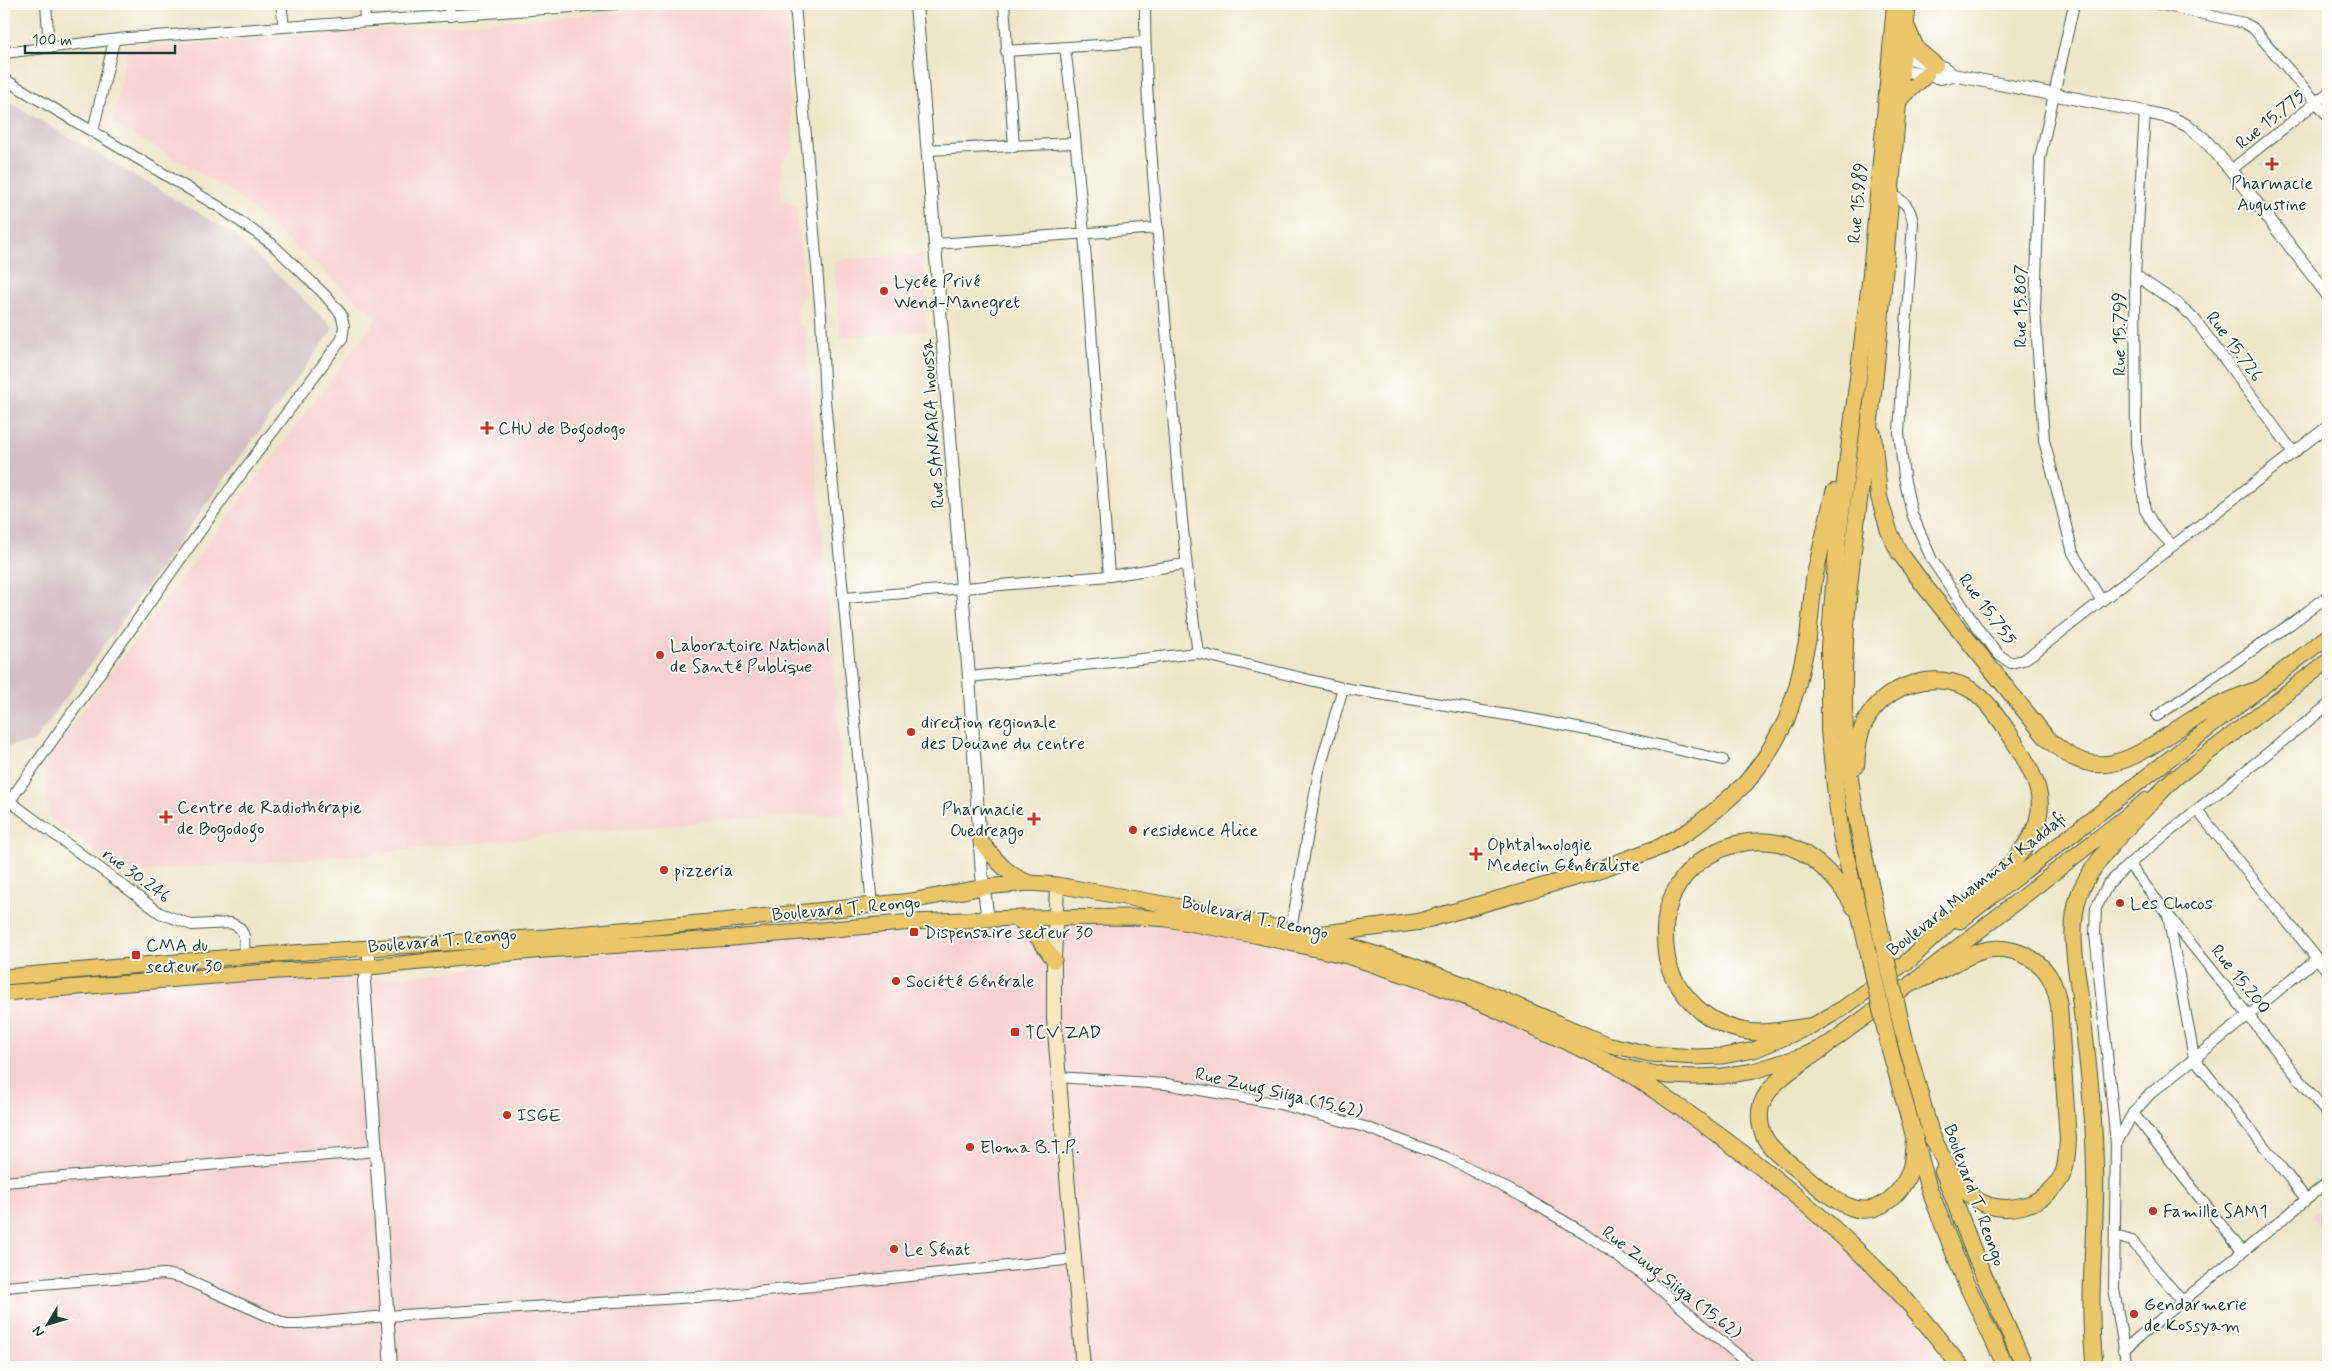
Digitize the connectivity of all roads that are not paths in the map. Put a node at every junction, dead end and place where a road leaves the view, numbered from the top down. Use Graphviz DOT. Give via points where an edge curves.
graph roads {
  1 [pos="46,4"];
  2 [pos="281,4"];
  3 [pos="364,4"];
  4 [pos="449,4"];
  5 [pos="615,4"];
  6 [pos="794,4"];
  7 [pos="916,4"];
  8 [pos="1004,4"];
  9 [pos="1145,4"];
  10 [pos="1895,4"];
  11 [pos="1908,4"];
  12 [pos="2074,4"];
  13 [pos="2158,4"];
  14 [pos="450,16"];
  15 [pos="366,20"];
  16 [pos="1906,23"];
  17 [pos="284,27"];
  18 [pos="114,41"];
  19 [pos="1145,42"];
  20 [pos="50,47"];
  21 [pos="1065,48"];
  22 [pos="1006,51"];
  23 [pos="4,53"];
  24 [pos="1895,62"];
  25 [pos="1931,70"];
  26 [pos="4,79"];
  27 [pos="2328,93"];
  28 [pos="2054,94"];
  29 [pos="1898,100"];
  30 [pos="2317,101"];
  31 [pos="2145,112"];
  32 [pos="2328,116"];
  33 [pos="94,131"];
  34 [pos="1074,143"];
  35 [pos="1014,147"];
  36 [pos="927,150"];
  37 [pos="2231,170"];
  38 [pos="1891,194"];
  39 [pos="1158,228"];
  40 [pos="1084,233"];
  41 [pos="936,244"];
  42 [pos="2135,275"];
  43 [pos="2328,295"];
  44 [pos="1855,405"];
  45 [pos="1870,412"];
  46 [pos="2328,426"];
  47 [pos="2294,453"];
  48 [pos="2172,546"];
  49 [pos="1185,564"];
  50 [pos="1109,576"];
  51 [pos="962,590"];
  52 [pos="2328,596"];
  53 [pos="845,598"];
  54 [pos="2101,600"];
  55 [pos="2328,636"];
  56 [pos="1198,653"];
  57 [pos="2328,661"];
  58 [pos="969,678"];
  59 [pos="1343,688"];
  60 [pos="2261,688"];
  61 [pos="2327,709"];
  62 [pos="2157,716"];
  63 [pos="1723,760"];
  64 [pos="2174,778"];
  65 [pos="7,800"];
  66 [pos="2197,810"];
  67 [pos="1856,818"];
  68 [pos="981,842"];
  69 [pos="2129,864"];
  70 [pos="1030,883"];
  71 [pos="1058,885"];
  72 [pos="984,887"];
  73 [pos="872,906"];
  74 [pos="2168,915"];
  75 [pos="1057,917"];
  76 [pos="1015,918"];
  77 [pos="988,920"];
  78 [pos="1861,920"];
  79 [pos="1291,930"];
  80 [pos="1312,935"];
  81 [pos="362,948"];
  82 [pos="245,956"];
  83 [pos="2316,959"];
  84 [pos="1054,960"];
  85 [pos="1906,963"];
  86 [pos="362,968"];
  87 [pos="2328,972"];
  88 [pos="4,977"];
  89 [pos="1912,983"];
  90 [pos="4,993"];
  91 [pos="2249,1015"];
  92 [pos="1812,1026"];
  93 [pos="1606,1044"];
  94 [pos="1827,1045"];
  95 [pos="2194,1058"];
  96 [pos="1618,1066"];
  97 [pos="1057,1077"];
  98 [pos="2133,1113"];
  99 [pos="2328,1114"];
  100 [pos="1929,1130"];
  101 [pos="1914,1141"];
  102 [pos="2116,1144"];
  103 [pos="377,1151"];
  104 [pos="4,1182"];
  105 [pos="2328,1182"];
  106 [pos="2306,1199"];
  107 [pos="2115,1236"];
  108 [pos="2242,1251"];
  109 [pos="1074,1259"];
  110 [pos="4,1287"];
  111 [pos="2182,1300"];
  112 [pos="386,1316"];
  113 [pos="2123,1350"];
  114 [pos="391,1367"];
  115 [pos="1083,1367"];
  116 [pos="1752,1367"];
  117 [pos="1961,1367"];
  118 [pos="2006,1367"];
  119 [pos="2025,1367"];
  120 [pos="2095,1367"];
  121 [pos="2127,1367"];
  1 -- 20 [label="street"];
  2 -- 17 [label="street"];
  3 -- 15 [label="street"];
  4 -- 14 [label="street"];
  5 -- 14 [label="street"];
  6 -- 53 [label="street" via="821,316 825,400"];
  7 -- 36 [label="street, Rue SANKARA Inoussa"];
  8 -- 22 [label="street"];
  9 -- 19 [label="street"];
  10 -- 24 [label="highway, Rue 15.989"];
  11 -- 16 [label="highway"];
  12 -- 28 [label="street, Rue 15.807"];
  13 -- 30 [label="street" via="2244,23 2253,28"];
  14 -- 15 [label="street"];
  15 -- 17 [label="street"];
  16 -- 24 [label="highway"];
  16 -- 25 [label="highway" via="1912,43"];
  17 -- 18 [label="street"];
  18 -- 20 [label="street"];
  18 -- 33 [label="street"];
  19 -- 21 [label="street"];
  19 -- 39 [label="street"];
  20 -- 23 [label="street"];
  21 -- 22 [label="street"];
  21 -- 34 [label="street"];
  22 -- 35 [label="street"];
  24 -- 25 [label="street"];
  24 -- 29 [label="highway"];
  24 -- 44 [label="highway, Rue 15.989"];
  25 -- 28 [label="street" via="1941,78 1953,75"];
  25 -- 29 [label="highway"];
  26 -- 33 [label="street"];
  27 -- 30 [label="street, Rue 15.775"];
  28 -- 31 [label="street"];
  28 -- 54 [label="street, Rue 15.807" via="2039,177 2035,309 2042,421 2056,493 2073,553"];
  29 -- 38 [label="highway"];
  30 -- 32 [label="street"];
  30 -- 37 [label="street, Rue 15.775"];
  31 -- 37 [label="street" via="2172,118 2188,126"];
  31 -- 42 [label="street, Rue 15.799"];
  33 -- 65 [label="street" via="222,208 272,244 324,294 341,314 344,326 342,339"];
  34 -- 35 [label="street"];
  34 -- 40 [label="street"];
  35 -- 36 [label="street"];
  36 -- 41 [label="street, Rue SANKARA Inoussa"];
  37 -- 43 [label="street"];
  38 -- 45 [label="highway"];
  38 -- 54 [label="street, Rue 15.755" via="1904,201 1911,210 1913,222 1899,432 1912,514 1932,560 1979,630 1999,655 2011,663 2024,660"];
  39 -- 40 [label="street"];
  39 -- 49 [label="street"];
  40 -- 41 [label="street"];
  40 -- 50 [label="street"];
  41 -- 51 [label="street, Rue SANKARA Inoussa"];
  42 -- 47 [label="street, Rue 15.726" via="2193,317"];
  42 -- 48 [label="street, Rue 15.799" via="2139,479 2145,510"];
  44 -- 78 [label="highway" via="1831,599 1829,721 1842,835"];
  44 -- 80 [label="highway" via="1814,579 1808,638 1797,686 1786,721 1746,783 1689,831 1660,847 1590,873 1418,922"];
  45 -- 60 [label="highway" via="1879,497 1899,552 2058,750 2089,763 2126,760 2197,717"];
  45 -- 67 [label="highway" via="1845,644 1845,735"];
  46 -- 47 [label="street, Rue 15.755"];
  47 -- 48 [label="street, Rue 15.755"];
  48 -- 54 [label="street, Rue 15.755"];
  49 -- 50 [label="street"];
  49 -- 56 [label="street"];
  50 -- 51 [label="street"];
  51 -- 53 [label="street"];
  51 -- 58 [label="street, Rue SANKARA Inoussa"];
  52 -- 62 [label="street"];
  53 -- 73 [label="street"];
  55 -- 60 [label="main road, Boulevard Muammar Kaddafi"];
  56 -- 58 [label="street"];
  56 -- 59 [label="street"];
  57 -- 64 [label="main road"];
  58 -- 68 [label="street, Rue SANKARA Inoussa"];
  59 -- 63 [label="street" via="1531,719"];
  59 -- 79 [label="street" via="1319,771"];
  60 -- 85 [label="main road, Boulevard Muammar Kaddafi"];
  61 -- 66 [label="street"];
  64 -- 89 [label="main road"];
  64 -- 120 [label="highway" via="2100,860 2080,895 2074,917 2095,1166 2092,1331"];
  65 -- 82 [label="street, rue 30.246" via="160,913 192,925 231,923 240,928 244,936"];
  66 -- 69 [label="street"];
  66 -- 83 [label="street"];
  67 -- 85 [label="highway" via="1854,782 1858,746 1865,722 1876,705 1896,689 1914,682 1943,681 1974,691 1989,706 2031,770 2039,795 2040,812 2027,844 2012,863"];
  67 -- 100 [label="highway, Boulevard T. Reongo, bridge"];
  68 -- 70 [label="main road" via="1001,866 1013,876"];
  68 -- 72 [label="street, Rue SANKARA Inoussa"];
  69 -- 74 [label="street, Rue 15.200"];
  69 -- 102 [label="street" via="2108,884 2096,908 2095,924"];
  70 -- 71 [label="main road, Boulevard T. Reongo"];
  70 -- 72 [label="main road, Boulevard T. Reongo"];
  71 -- 75 [label="main road"];
  71 -- 79 [label="main road, Boulevard T. Reongo"];
  72 -- 73 [label="main road, Boulevard T. Reongo"];
  72 -- 77 [label="street, Rue SANKARA Inoussa"];
  73 -- 81 [label="main road, Boulevard T. Reongo" via="545,936"];
  74 -- 91 [label="street, Rue 15.200"];
  74 -- 95 [label="street"];
  75 -- 76 [label="main road, Boulevard T. Reongo"];
  75 -- 84 [label="main road"];
  75 -- 96 [label="main road, Boulevard T. Reongo" via="1167,919 1347,956 1481,1003"];
  76 -- 77 [label="main road, Boulevard T. Reongo"];
  76 -- 84 [label="main road" via="1037,934"];
  77 -- 86 [label="main road, Boulevard T. Reongo" via="913,922 544,950"];
  78 -- 92 [label="highway" via="1832,875 1810,857 1778,844 1746,841 1719,850 1692,867 1672,893 1666,909 1665,954 1674,980 1691,1004 1716,1023 1735,1029 1754,1032"];
  78 -- 101 [label="highway, bridge"];
  79 -- 80 [label="main road, Boulevard T. Reongo"];
  80 -- 93 [label="main road, Boulevard T. Reongo" via="1408,964 1490,994"];
  81 -- 82 [label="main road, Boulevard T. Reongo"];
  81 -- 86 [label="street"];
  82 -- 88 [label="main road, Boulevard T. Reongo"];
  83 -- 87 [label="street"];
  83 -- 91 [label="street"];
  84 -- 97 [label="main road"];
  85 -- 92 [label="main road, Boulevard Muammar Kaddafi" via="1842,1009"];
  86 -- 90 [label="main road, Boulevard T. Reongo" via="278,971"];
  86 -- 103 [label="street"];
  89 -- 94 [label="main road"];
  89 -- 100 [label="highway" via="1983,951 2007,950 2025,955 2044,969 2055,988 2059,1005 2067,1159 2063,1172 2049,1192 2040,1200 2015,1208 1976,1200 1959,1184"];
  91 -- 95 [label="street"];
  91 -- 99 [label="street, Rue 15.200"];
  92 -- 93 [label="main road, Boulevard Muammar Kaddafi" via="1754,1050 1722,1056 1650,1054"];
  94 -- 96 [label="main road, Boulevard T. Reongo" via="1754,1071 1696,1077 1668,1076"];
  94 -- 101 [label="highway" via="1774,1084 1764,1100 1760,1117 1762,1132 1774,1150 1838,1201 1862,1210 1876,1209 1894,1196 1911,1169"];
  95 -- 98 [label="street" via="2151,1093"];
  95 -- 106 [label="street"];
  96 -- 117 [label="highway" via="1681,1106 1806,1202 1894,1287"];
  97 -- 109 [label="main road"];
  97 -- 116 [label="street, Rue Zuug Siiga (15.62)" via="1166,1084 1280,1104 1365,1127 1446,1157 1524,1197 1586,1234 1643,1275"];
  98 -- 102 [label="street"];
  98 -- 108 [label="street"];
  100 -- 119 [label="highway, Boulevard T. Reongo" via="1976,1258"];
  101 -- 118 [label="highway" via="1956,1257"];
  102 -- 107 [label="street"];
  103 -- 104 [label="street"];
  103 -- 112 [label="street"];
  105 -- 106 [label="street"];
  106 -- 108 [label="street"];
  107 -- 111 [label="street" via="2132,1241"];
  107 -- 113 [label="street" via="2114,1289"];
  108 -- 111 [label="street"];
  109 -- 112 [label="street" via="728,1295"];
  109 -- 115 [label="main road"];
  110 -- 112 [label="street" via="164,1274 180,1277 286,1324"];
  111 -- 113 [label="street"];
  112 -- 114 [label="street"];
  113 -- 121 [label="street"];
}
